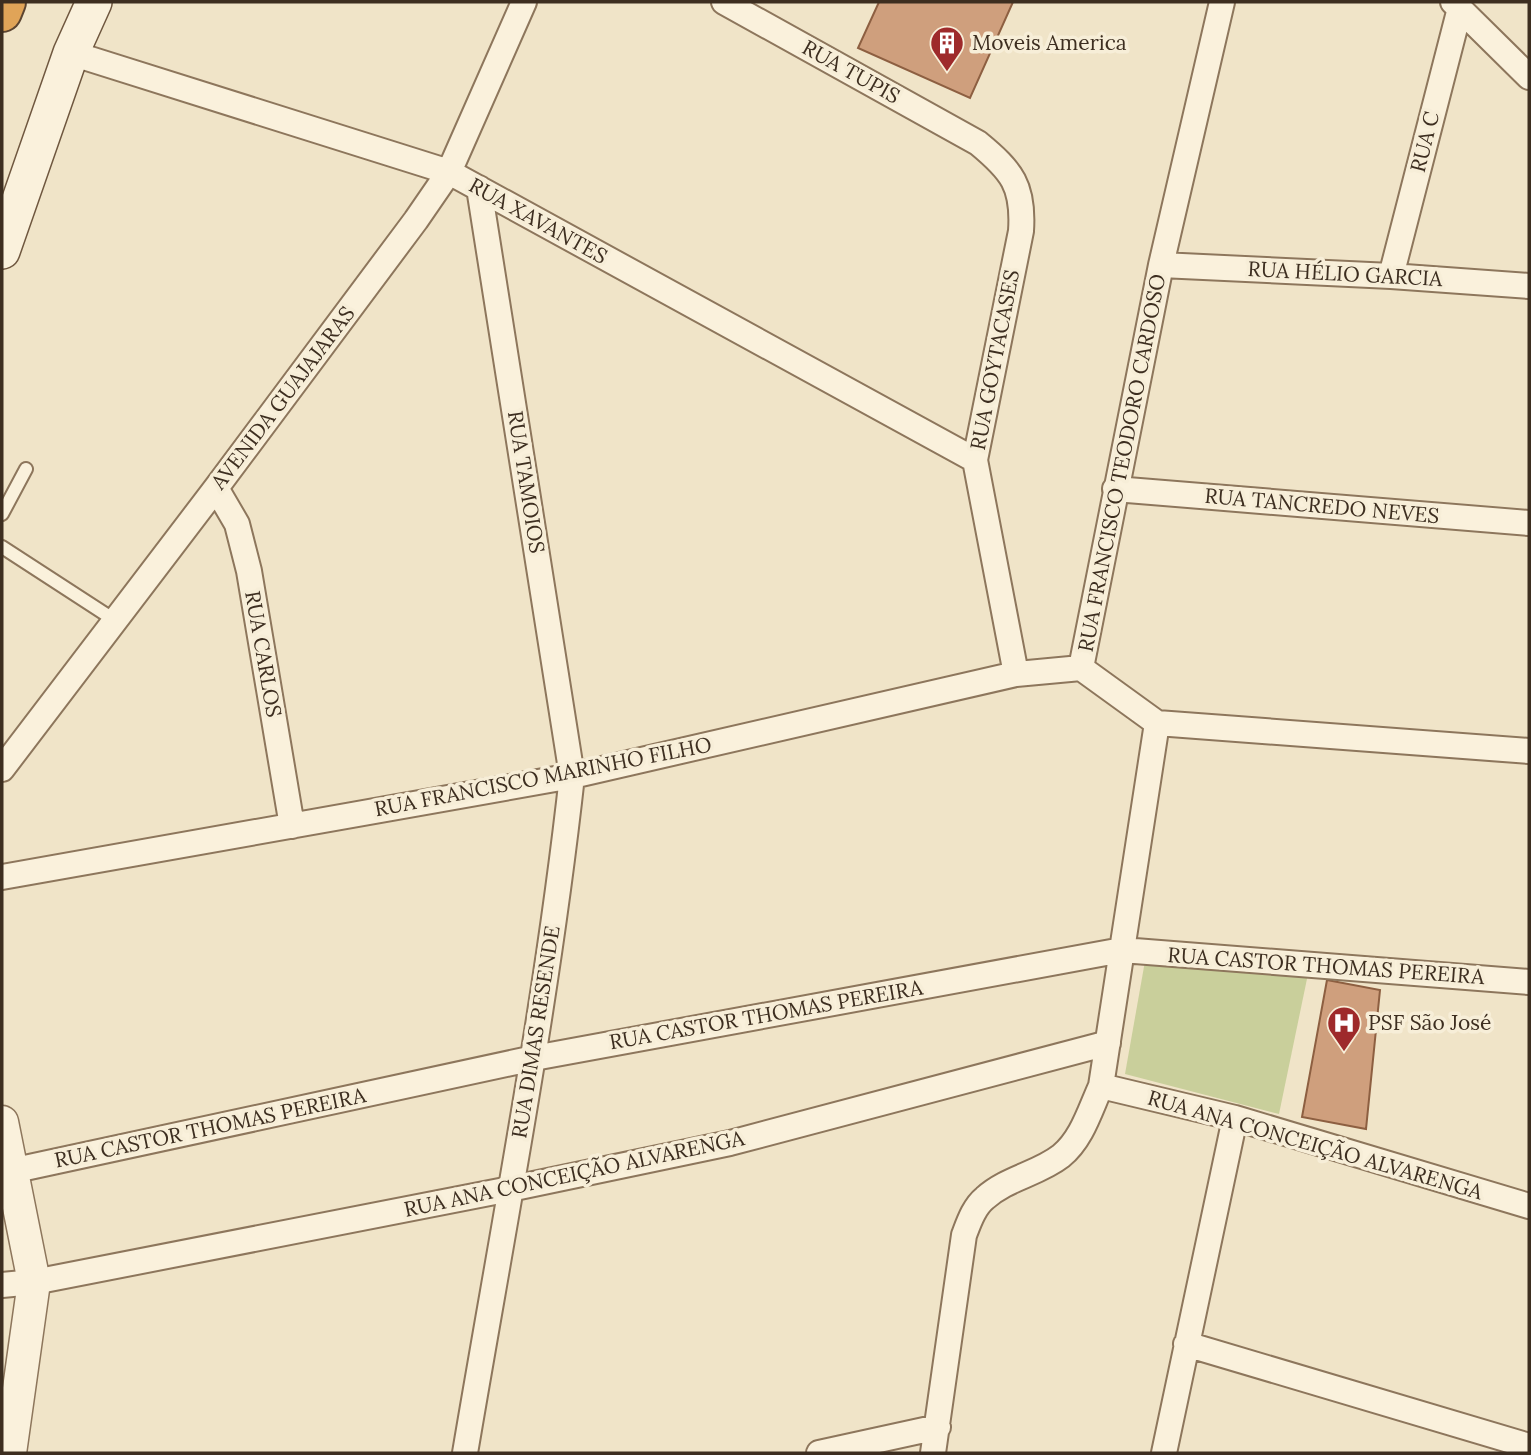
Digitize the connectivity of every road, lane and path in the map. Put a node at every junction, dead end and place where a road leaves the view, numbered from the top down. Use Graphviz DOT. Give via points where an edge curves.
graph roads {
  1 [pos="6,2"];
  2 [pos="94,2"];
  3 [pos="524,2"];
  4 [pos="724,2"];
  5 [pos="1222,2"];
  6 [pos="1456,5"];
  7 [pos="2,12"];
  8 [pos="71,53"];
  9 [pos="1529,77"];
  10 [pos="978,143"];
  11 [pos="449,172"];
  12 [pos="479,188"];
  13 [pos="2,251"];
  14 [pos="1161,265"];
  15 [pos="1391,275"];
  16 [pos="1529,286"];
  17 [pos="975,460"];
  18 [pos="26,469"];
  19 [pos="216,488"];
  20 [pos="1115,489"];
  21 [pos="2,514"];
  22 [pos="1529,523"];
  23 [pos="2,547"];
  24 [pos="116,621"];
  25 [pos="1081,668"];
  26 [pos="1016,674"];
  27 [pos="1157,723"];
  28 [pos="1529,751"];
  29 [pos="2,769"];
  30 [pos="572,776"];
  31 [pos="292,825"];
  32 [pos="2,877"];
  33 [pos="1122,950"];
  34 [pos="1529,982"];
  35 [pos="1108,1043"];
  36 [pos="534,1058"];
  37 [pos="1101,1086"];
  38 [pos="1235,1118"];
  39 [pos="2,1122"];
  40 [pos="11,1171"];
  41 [pos="510,1189"];
  42 [pos="1529,1206"];
  43 [pos="34,1282"];
  44 [pos="2,1285"];
  45 [pos="1186,1344"];
  46 [pos="938,1427"];
  47 [pos="1529,1446"];
  48 [pos="10,1453"];
  49 [pos="465,1453"];
  50 [pos="819,1453"];
  51 [pos="933,1453"];
  52 [pos="1164,1453"];
  1 -- 7 [label="highway"];
  2 -- 8 [label="main road"];
  3 -- 11 [label="street, AVENIDA GUAJAJARAS"];
  4 -- 10 [label="street, RUA TUPIS"];
  5 -- 14 [label="street, RUA FRANCISCO TEODORO CARDOSO"];
  6 -- 9 [label="street"];
  6 -- 15 [label="street, RUA C"];
  8 -- 11 [label="street, RUA XAVANTES"];
  8 -- 13 [label="main road"];
  10 -- 17 [label="street, RUA GOYTACASES" via="1010,172 1019,190 1022,213"];
  11 -- 12 [label="street, RUA XAVANTES"];
  11 -- 19 [label="street, AVENIDA GUAJAJARAS"];
  12 -- 17 [label="street, RUA XAVANTES"];
  12 -- 30 [label="street, RUA TAMOIOS"];
  14 -- 15 [label="street, RUA HÉLIO GARCIA"];
  14 -- 20 [label="street, RUA FRANCISCO TEODORO CARDOSO"];
  15 -- 16 [label="street, RUA HÉLIO GARCIA"];
  17 -- 26 [label="street, RUA GOYTACASES"];
  18 -- 21 [label="lane"];
  19 -- 24 [label="street, AVENIDA GUAJAJARAS"];
  19 -- 31 [label="street, RUA CARLOS" via="237,524 249,571"];
  20 -- 22 [label="street, RUA TANCREDO NEVES"];
  20 -- 25 [label="street, RUA FRANCISCO TEODORO CARDOSO"];
  23 -- 24 [label="lane"];
  24 -- 29 [label="street, AVENIDA GUAJAJARAS"];
  25 -- 26 [label="street, RUA FRANCISCO MARINHO FILHO"];
  25 -- 27 [label="street, RUA FRANCISCO TEODORO CARDOSO"];
  26 -- 30 [label="street, RUA FRANCISCO MARINHO FILHO"];
  27 -- 28 [label="street"];
  27 -- 33 [label="street"];
  30 -- 31 [label="street, RUA FRANCISCO MARINHO FILHO"];
  30 -- 36 [label="street, RUA DIMAS RESENDE"];
  31 -- 32 [label="street, RUA FRANCISCO MARINHO FILHO"];
  33 -- 34 [label="street, RUA CASTOR THOMAS PEREIRA"];
  33 -- 35 [label="street"];
  33 -- 36 [label="street, RUA CASTOR THOMAS PEREIRA"];
  35 -- 37 [label="street"];
  35 -- 41 [label="street, RUA ANA CONCEIÇÃO ALVARENGA" via="730,1143"];
  36 -- 40 [label="street, RUA CASTOR THOMAS PEREIRA"];
  36 -- 41 [label="street, RUA DIMAS RESENDE"];
  37 -- 38 [label="street, RUA ANA CONCEIÇÃO ALVARENGA"];
  37 -- 46 [label="street" via="1081,1133 1062,1156 1003,1185 983,1199 972,1216 964,1235"];
  38 -- 42 [label="street, RUA ANA CONCEIÇÃO ALVARENGA"];
  38 -- 45 [label="street"];
  39 -- 40 [label="street"];
  40 -- 43 [label="street"];
  41 -- 43 [label="street, RUA ANA CONCEIÇÃO ALVARENGA"];
  41 -- 49 [label="street, RUA DIMAS RESENDE"];
  43 -- 44 [label="street, RUA ANA CONCEIÇÃO ALVARENGA"];
  43 -- 48 [label="street"];
  45 -- 47 [label="street"];
  45 -- 52 [label="street"];
  46 -- 50 [label="street"];
  46 -- 51 [label="street"];
}
